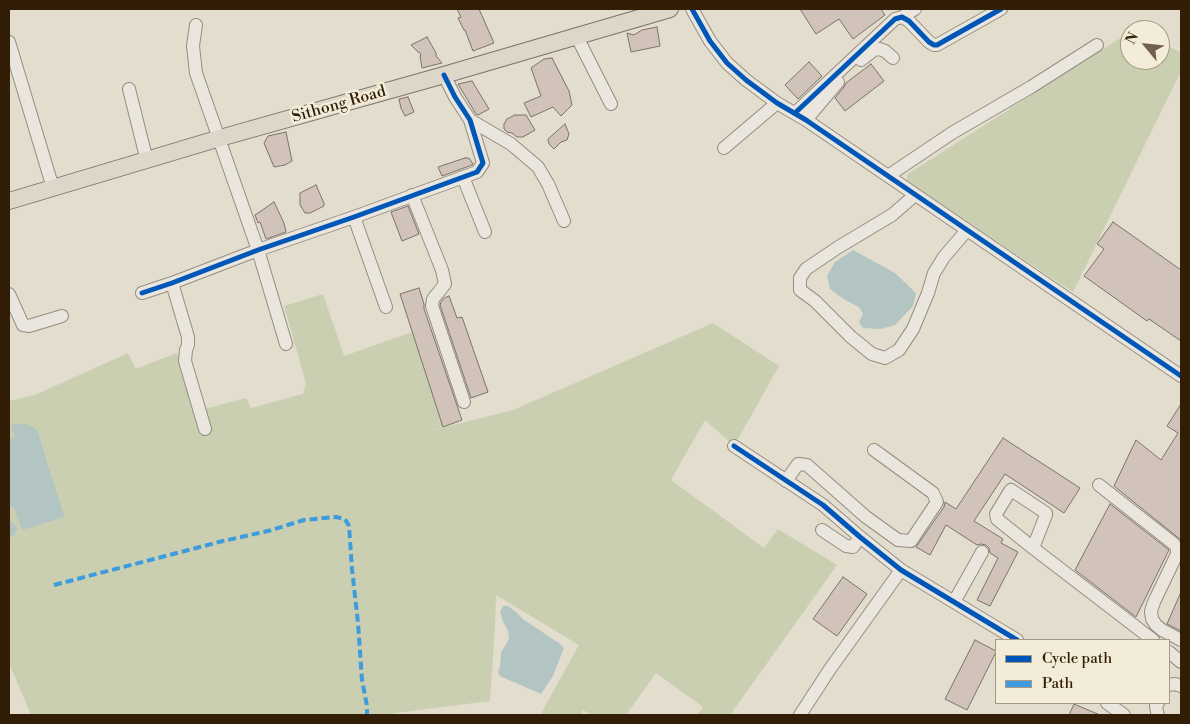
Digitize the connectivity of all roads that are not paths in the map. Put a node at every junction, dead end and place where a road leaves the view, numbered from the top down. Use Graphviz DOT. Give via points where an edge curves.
graph roads {
  1 [pos="670,9"];
  2 [pos="692,9"];
  3 [pos="915,9"];
  4 [pos="1002,9"];
  5 [pos="902,17"];
  6 [pos="196,25"];
  7 [pos="576,36"];
  8 [pos="9,44"];
  9 [pos="1097,45"];
  10 [pos="893,58"];
  11 [pos="444,75"];
  12 [pos="130,89"];
  13 [pos="777,103"];
  14 [pos="611,104"];
  15 [pos="800,117"];
  16 [pos="470,120"];
  17 [pos="220,138"];
  18 [pos="724,148"];
  19 [pos="147,160"];
  20 [pos="888,176"];
  21 [pos="463,178"];
  22 [pos="53,188"];
  23 [pos="412,195"];
  24 [pos="915,195"];
  25 [pos="9,201"];
  26 [pos="354,217"];
  27 [pos="564,221"];
  28 [pos="967,230"];
  29 [pos="484,232"];
  30 [pos="258,250"];
  31 [pos="172,283"];
  32 [pos="142,293"];
  33 [pos="9,294"];
  34 [pos="386,307"];
  35 [pos="62,316"];
  36 [pos="286,344"];
  37 [pos="1181,376"];
  38 [pos="464,402"];
  39 [pos="205,428"];
  40 [pos="734,446"];
  41 [pos="874,450"];
  42 [pos="786,481"];
  43 [pos="1099,486"];
  44 [pos="822,530"];
  45 [pos="860,537"];
  46 [pos="1033,548"];
  47 [pos="982,552"];
  48 [pos="901,570"];
  49 [pos="954,602"];
  50 [pos="1015,639"];
  51 [pos="1152,639"];
  52 [pos="1181,640"];
  53 [pos="1170,653"];
  54 [pos="1181,662"];
  55 [pos="1108,704"];
  56 [pos="800,715"];
  57 [pos="1124,715"];
  1 -- 7 [label="main road, Sithong Road"];
  2 -- 13 [label="street" via="727,63"];
  3 -- 5 [label="street"];
  4 -- 5 [label="street" via="937,45 929,42"];
  5 -- 15 [label="street" via="894,19"];
  6 -- 17 [label="street" via="193,46 196,73"];
  7 -- 11 [label="main road, Sithong Road"];
  7 -- 14 [label="street"];
  8 -- 22 [label="street"];
  9 -- 20 [label="street"];
  10 -- 15 [label="street" via="885,51 874,50"];
  11 -- 16 [label="street"];
  11 -- 17 [label="main road, Sithong Road"];
  12 -- 19 [label="street"];
  13 -- 15 [label="street"];
  13 -- 18 [label="street"];
  15 -- 20 [label="street"];
  16 -- 21 [label="street" via="483,163 477,172"];
  16 -- 27 [label="street" via="511,144 538,167"];
  17 -- 19 [label="main road, Sithong Road"];
  17 -- 30 [label="street"];
  19 -- 22 [label="main road, Sithong Road"];
  20 -- 24 [label="street"];
  21 -- 23 [label="street"];
  21 -- 29 [label="street"];
  22 -- 25 [label="main road, Sithong Road"];
  23 -- 26 [label="street"];
  23 -- 38 [label="street" via="442,270 445,284 433,299 432,306"];
  24 -- 28 [label="street"];
  24 -- 28 [label="street" via="892,215 806,268 800,278 800,290 872,354 885,358 899,350 913,329 934,273"];
  26 -- 30 [label="street"];
  26 -- 34 [label="street"];
  28 -- 37 [label="street"];
  30 -- 31 [label="street"];
  30 -- 36 [label="street"];
  31 -- 32 [label="street"];
  31 -- 39 [label="street" via="188,337 186,361"];
  33 -- 35 [label="street" via="23,325"];
  40 -- 42 [label="street"];
  41 -- 42 [label="street" via="934,493 936,502 911,541 898,540 866,517 807,465 798,464"];
  42 -- 45 [label="street" via="823,505"];
  43 -- 52 [label="street" via="1176,546 1178,554 1151,611 1156,625"];
  44 -- 45 [label="street" via="846,546 853,547"];
  45 -- 48 [label="street"];
  46 -- 46 [label="street" via="996,518 1011,490 1046,513"];
  46 -- 51 [label="street"];
  47 -- 49 [label="street"];
  48 -- 49 [label="street"];
  48 -- 56 [label="street"];
  49 -- 50 [label="street"];
  53 -- 54 [label="street"];
  55 -- 57 [label="street"];
}
